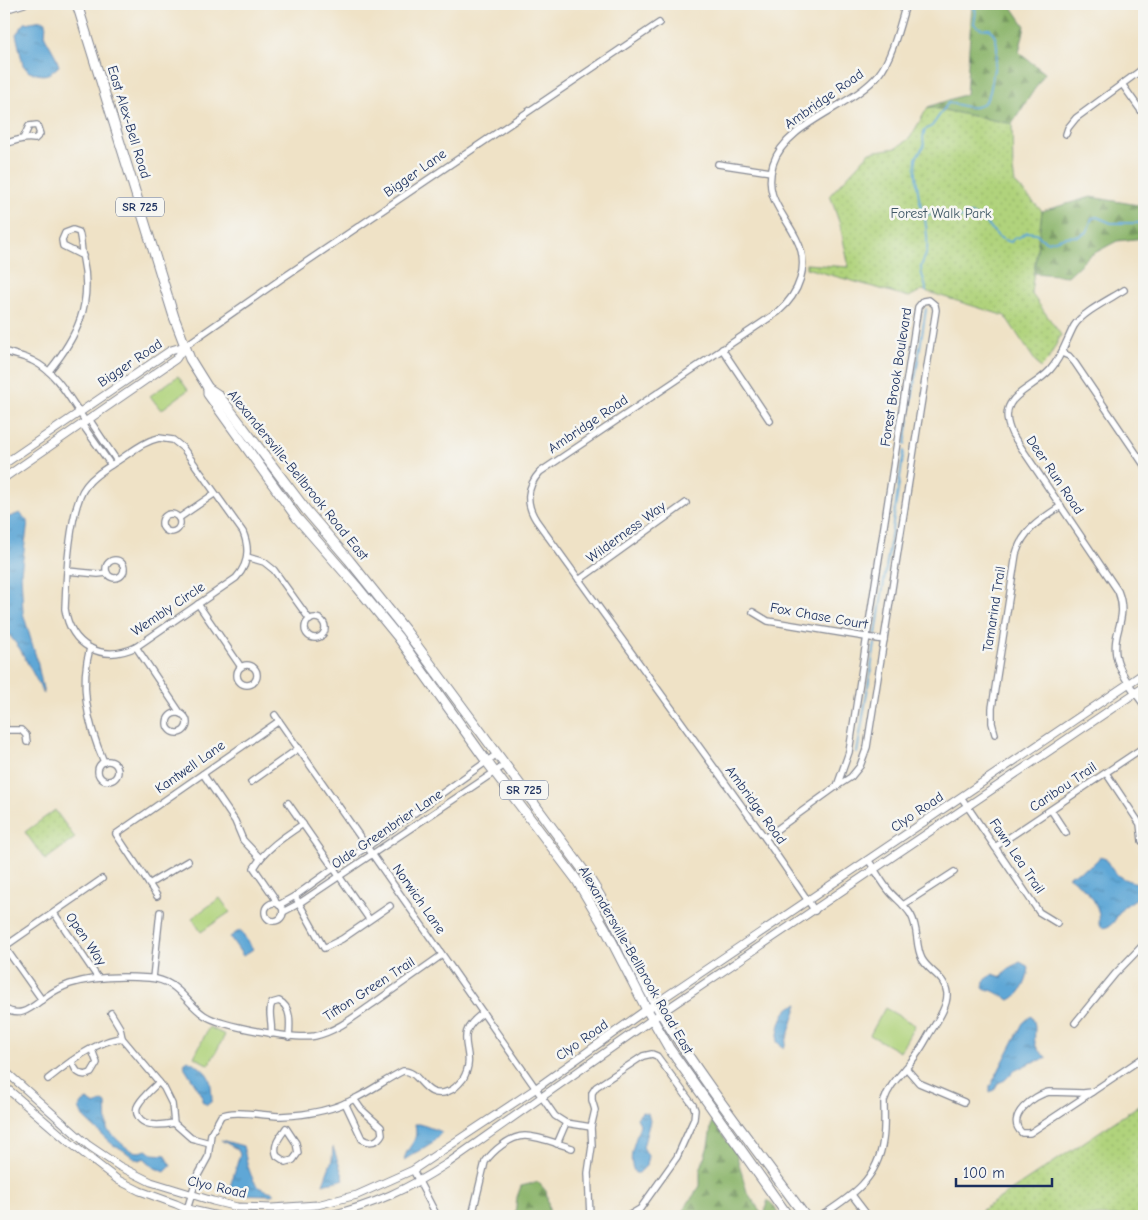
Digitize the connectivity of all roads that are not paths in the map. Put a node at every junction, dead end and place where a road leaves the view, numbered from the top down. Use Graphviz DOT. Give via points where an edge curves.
graph roads {
  1 [pos="24,4"];
  2 [pos="77,4"];
  3 [pos="906,4"];
  4 [pos="4,10"];
  5 [pos="659,23"];
  6 [pos="1144,68"];
  7 [pos="1122,84"];
  8 [pos="1144,115"];
  9 [pos="1066,134"];
  10 [pos="23,138"];
  11 [pos="4,144"];
  12 [pos="718,164"];
  13 [pos="771,172"];
  14 [pos="83,256"];
  15 [pos="1124,290"];
  16 [pos="186,346"];
  17 [pos="722,349"];
  18 [pos="4,351"];
  19 [pos="1062,353"];
  20 [pos="49,371"];
  21 [pos="208,388"];
  22 [pos="79,413"];
  23 [pos="770,421"];
  24 [pos="86,422"];
  25 [pos="117,461"];
  26 [pos="4,464"];
  27 [pos="1144,465"];
  28 [pos="110,466"];
  29 [pos="4,478"];
  30 [pos="214,494"];
  31 [pos="686,503"];
  32 [pos="1061,506"];
  33 [pos="179,518"];
  34 [pos="327,536"];
  35 [pos="318,542"];
  36 [pos="248,557"];
  37 [pos="67,571"];
  38 [pos="108,573"];
  39 [pos="579,580"];
  40 [pos="198,604"];
  41 [pos="753,612"];
  42 [pos="310,620"];
  43 [pos="402,634"];
  44 [pos="867,637"];
  45 [pos="884,640"];
  46 [pos="136,647"];
  47 [pos="90,648"];
  48 [pos="241,667"];
  49 [pos="1144,673"];
  50 [pos="1129,683"];
  51 [pos="1144,687"];
  52 [pos="1136,693"];
  53 [pos="1144,706"];
  54 [pos="180,714"];
  55 [pos="275,715"];
  56 [pos="4,717"];
  57 [pos="279,721"];
  58 [pos="4,730"];
  59 [pos="995,734"];
  60 [pos="27,742"];
  61 [pos="1144,747"];
  62 [pos="299,748"];
  63 [pos="497,754"];
  64 [pos="104,762"];
  65 [pos="487,762"];
  66 [pos="505,765"];
  67 [pos="495,772"];
  68 [pos="1106,773"];
  69 [pos="203,774"];
  70 [pos="251,782"];
  71 [pos="837,786"];
  72 [pos="961,797"];
  73 [pos="288,803"];
  74 [pos="968,806"];
  75 [pos="1051,810"];
  76 [pos="303,824"];
  77 [pos="1066,833"];
  78 [pos="765,838"];
  79 [pos="1142,840"];
  80 [pos="367,847"];
  81 [pos="995,847"];
  82 [pos="372,855"];
  83 [pos="260,858"];
  84 [pos="188,861"];
  85 [pos="869,861"];
  86 [pos="334,868"];
  87 [pos="874,869"];
  88 [pos="954,872"];
  89 [pos="339,876"];
  90 [pos="102,879"];
  91 [pos="149,884"];
  92 [pos="156,896"];
  93 [pos="295,896"];
  94 [pos="809,901"];
  95 [pos="277,904"];
  96 [pos="298,904"];
  97 [pos="903,905"];
  98 [pos="390,906"];
  99 [pos="815,911"];
  100 [pos="160,912"];
  101 [pos="283,912"];
  102 [pos="54,913"];
  103 [pos="369,919"];
  104 [pos="1057,923"];
  105 [pos="1144,944"];
  106 [pos="4,947"];
  107 [pos="442,956"];
  108 [pos="98,978"];
  109 [pos="153,978"];
  110 [pos="42,1000"];
  111 [pos="656,1004"];
  112 [pos="4,1008"];
  113 [pos="647,1010"];
  114 [pos="110,1013"];
  115 [pos="483,1013"];
  116 [pos="661,1013"];
  117 [pos="652,1019"];
  118 [pos="1075,1023"];
  119 [pos="271,1034"];
  120 [pos="289,1037"];
  121 [pos="122,1038"];
  122 [pos="92,1050"];
  123 [pos="1144,1057"];
  124 [pos="72,1061"];
  125 [pos="906,1068"];
  126 [pos="4,1070"];
  127 [pos="48,1079"];
  128 [pos="159,1082"];
  129 [pos="4,1086"];
  130 [pos="535,1089"];
  131 [pos="1092,1092"];
  132 [pos="541,1098"];
  133 [pos="354,1099"];
  134 [pos="964,1102"];
  135 [pos="345,1103"];
  136 [pos="284,1116"];
  137 [pos="174,1123"];
  138 [pos="566,1124"];
  139 [pos="591,1127"];
  140 [pos="286,1128"];
  141 [pos="742,1130"];
  142 [pos="732,1137"];
  143 [pos="210,1143"];
  144 [pos="557,1144"];
  145 [pos="572,1148"];
  146 [pos="413,1170"];
  147 [pos="418,1182"];
  148 [pos="191,1194"];
  149 [pos="852,1195"];
  150 [pos="186,1213"];
  151 [pos="471,1215"];
  152 [pos="218,1216"];
  153 [pos="328,1216"];
  154 [pos="437,1216"];
  155 [pos="590,1216"];
  156 [pos="628,1216"];
  157 [pos="788,1216"];
  158 [pos="805,1216"];
  159 [pos="821,1216"];
  160 [pos="868,1216"];
  1 -- 4 [label="street"];
  2 -- 16 [label="main road, East Alex-Bell Road / SR 725" via="168,300"];
  3 -- 13 [label="street, Ambridge Road" via="887,61 878,75 865,88 788,140"];
  5 -- 16 [label="street, Bigger Lane"];
  6 -- 7 [label="street"];
  7 -- 8 [label="street"];
  7 -- 9 [label="street" via="1076,118"];
  10 -- 11 [label="street"];
  12 -- 13 [label="street"];
  13 -- 17 [label="street, Ambridge Road" via="770,185 776,207 799,245 802,264 799,283 784,306"];
  14 -- 14 [label="street" via="83,243 78,232 65,233 63,246"];
  14 -- 20 [label="street" via="86,290 82,317 71,342"];
  15 -- 19 [label="street, Deer Run Road" via="1075,325"];
  16 -- 21 [label="main road, East Alex-Bell Road / SR 725" via="190,360"];
  16 -- 22 [label="street, Bigger Road" via="171,350"];
  16 -- 24 [label="street, Bigger Road" via="176,359"];
  17 -- 23 [label="street"];
  17 -- 39 [label="street, Ambridge Road" via="540,472 532,482 528,502 532,514"];
  18 -- 20 [label="street" via="26,358"];
  19 -- 27 [label="street" via="1075,363"];
  19 -- 32 [label="street, Deer Run Road" via="1050,370 1011,401 1007,413 1012,434"];
  20 -- 22 [label="street"];
  21 -- 34 [label="main road, Alexandersville-Bellbrook Road East / SR 725" via="227,406"];
  21 -- 35 [label="main road, Alexandersville-Bellbrook Road East / SR 725" via="208,394 275,489"];
  22 -- 24 [label="street"];
  22 -- 26 [label="street, Bigger Road"];
  24 -- 25 [label="street"];
  24 -- 28 [label="street"];
  24 -- 29 [label="street, Bigger Road"];
  25 -- 28 [label="street"];
  25 -- 30 [label="street" via="153,439 173,440 184,448"];
  28 -- 37 [label="street" via="87,485 79,499"];
  30 -- 33 [label="street"];
  30 -- 36 [label="street" via="243,532"];
  31 -- 39 [label="street, Wilderness Way"];
  32 -- 50 [label="street, Deer Run Road" via="1122,600 1123,614 1116,653"];
  32 -- 59 [label="street, Tamarind Trail" via="1028,529 1016,554 992,708"];
  34 -- 35 [label="main road"];
  34 -- 43 [label="main road, Alexandersville-Bellbrook Road East / SR 725" via="349,560"];
  35 -- 43 [label="main road, Alexandersville-Bellbrook Road East / SR 725"];
  36 -- 40 [label="street, Wembly Circle" via="236,578"];
  36 -- 42 [label="street" via="264,562 274,570"];
  37 -- 38 [label="street"];
  37 -- 47 [label="street" via="66,617 77,638"];
  39 -- 78 [label="street, Ambridge Road"];
  40 -- 46 [label="street, Wembly Circle"];
  40 -- 48 [label="street"];
  41 -- 44 [label="street, Fox Chase Court" via="768,621"];
  43 -- 63 [label="main road, Alexandersville-Bellbrook Road East / SR 725"];
  43 -- 65 [label="main road, Alexandersville-Bellbrook Road East / SR 725"];
  44 -- 45 [label="street, Fox Chase Court"];
  44 -- 45 [label="street, Forest Brook Boulevard" via="918,307 929,300 936,310"];
  44 -- 71 [label="street, Forest Brook Boulevard" via="849,752"];
  45 -- 71 [label="street, Forest Brook Boulevard" via="864,759 854,775"];
  46 -- 47 [label="street, Wembly Circle" via="117,653"];
  46 -- 54 [label="street"];
  47 -- 64 [label="street" via="86,702 91,728"];
  49 -- 50 [label="street, Clyo Road"];
  50 -- 52 [label="street, Deer Run Road"];
  50 -- 72 [label="street, Clyo Road"];
  51 -- 52 [label="street, Clyo Road"];
  52 -- 53 [label="street, Deer Run Road"];
  52 -- 74 [label="street, Clyo Road"];
  55 -- 57 [label="street, Norwich Lane"];
  56 -- 58 [label="street"];
  57 -- 62 [label="street, Norwich Lane"];
  57 -- 69 [label="street, Kantwell Lane"];
  58 -- 60 [label="street" via="21,730"];
  61 -- 68 [label="street, Caribou Trail"];
  62 -- 70 [label="street"];
  62 -- 80 [label="street, Norwich Lane"];
  63 -- 65 [label="street, Olde Greenbrier Lane"];
  63 -- 66 [label="main road, Alexandersville-Bellbrook Road East / SR 725"];
  65 -- 67 [label="main road, Alexandersville-Bellbrook Road East / SR 725"];
  65 -- 80 [label="street, Olde Greenbrier Lane"];
  66 -- 67 [label="street, Olde Greenbrier Lane"];
  66 -- 111 [label="main road, Alexandersville-Bellbrook Road East / SR 725" via="594,885"];
  67 -- 82 [label="street, Olde Greenbrier Lane"];
  67 -- 113 [label="main road, Alexandersville-Bellbrook Road East / SR 725" via="576,879"];
  68 -- 75 [label="street, Caribou Trail"];
  68 -- 79 [label="street" via="1140,824"];
  69 -- 83 [label="street" via="235,821 243,840"];
  69 -- 91 [label="street, Kantwell Lane" via="116,834"];
  71 -- 78 [label="street, Forest Brook Boulevard"];
  72 -- 74 [label="street, Fawn Lea Trail"];
  72 -- 85 [label="street, Clyo Road"];
  73 -- 76 [label="street"];
  74 -- 81 [label="street, Fawn Lea Trail"];
  74 -- 87 [label="street, Clyo Road"];
  75 -- 77 [label="street"];
  75 -- 81 [label="street, Caribou Trail"];
  76 -- 83 [label="street"];
  76 -- 86 [label="street"];
  78 -- 94 [label="street, Ambridge Road"];
  80 -- 82 [label="street, Norwich Lane"];
  80 -- 86 [label="street, Olde Greenbrier Lane"];
  81 -- 104 [label="street, Fawn Lea Trail" via="1039,912"];
  82 -- 89 [label="street, Olde Greenbrier Lane"];
  82 -- 107 [label="street, Norwich Lane"];
  83 -- 95 [label="street" via="254,870"];
  84 -- 91 [label="street"];
  85 -- 87 [label="street"];
  85 -- 94 [label="street, Clyo Road"];
  86 -- 89 [label="street"];
  86 -- 93 [label="street, Olde Greenbrier Lane"];
  87 -- 97 [label="street"];
  87 -- 99 [label="street, Clyo Road"];
  88 -- 97 [label="street"];
  89 -- 96 [label="street, Olde Greenbrier Lane"];
  89 -- 103 [label="street"];
  90 -- 102 [label="street"];
  91 -- 92 [label="street"];
  93 -- 95 [label="street, Olde Greenbrier Lane"];
  93 -- 96 [label="street"];
  94 -- 99 [label="street, Ambridge Road"];
  94 -- 111 [label="street, Clyo Road"];
  95 -- 101 [label="street"];
  95 -- 101 [label="street, Olde Greenbrier Lane" via="266,908 268,919 279,920"];
  96 -- 101 [label="street, Olde Greenbrier Lane"];
  96 -- 103 [label="street" via="324,948"];
  97 -- 125 [label="street" via="914,921 922,959 940,977 947,993 942,1011"];
  98 -- 103 [label="street"];
  99 -- 116 [label="street, Clyo Road"];
  100 -- 109 [label="street"];
  102 -- 106 [label="street"];
  102 -- 108 [label="street, Open Way"];
  105 -- 118 [label="street"];
  106 -- 110 [label="street"];
  107 -- 115 [label="street, Norwich Lane"];
  107 -- 120 [label="street, Tifton Green Trail" via="336,1028 314,1036"];
  108 -- 109 [label="street, Tifton Green Trail"];
  108 -- 110 [label="street, Tifton Green Trail" via="71,984"];
  109 -- 119 [label="street, Tifton Green Trail" via="177,988 200,1012 212,1019"];
  110 -- 112 [label="street, Tifton Green Trail" via="21,1013"];
  111 -- 113 [label="street, Clyo Road"];
  111 -- 116 [label="main road, Alexandersville-Bellbrook Road East / SR 725"];
  113 -- 117 [label="main road, Alexandersville-Bellbrook Road East / SR 725"];
  113 -- 130 [label="street, Clyo Road"];
  114 -- 121 [label="street" via="120,1028"];
  115 -- 130 [label="street, Norwich Lane"];
  115 -- 133 [label="street" via="473,1020 465,1034 468,1064 456,1087 445,1093 435,1093 413,1074 403,1071"];
  116 -- 117 [label="street, Clyo Road"];
  116 -- 141 [label="main road, Alexandersville-Bellbrook Road East / SR 725"];
  117 -- 132 [label="street, Clyo Road"];
  117 -- 142 [label="main road, Alexandersville-Bellbrook Road East / SR 725"];
  119 -- 120 [label="street, Tifton Green Trail"];
  119 -- 120 [label="street" via="270,1006 280,1001 288,1009"];
  121 -- 122 [label="street"];
  121 -- 128 [label="street"];
  122 -- 124 [label="street"];
  122 -- 124 [label="street" via="97,1063 91,1074 81,1075"];
  123 -- 131 [label="street"];
  124 -- 127 [label="street"];
  125 -- 134 [label="street" via="919,1083"];
  125 -- 149 [label="street" via="890,1087 884,1101 883,1141 876,1163 866,1181"];
  126 -- 148 [label="street, Clyo Road" via="88,1145 119,1166 151,1182"];
  128 -- 137 [label="street" via="170,1097"];
  128 -- 137 [label="street" via="138,1105 136,1112 147,1124"];
  129 -- 150 [label="street, Clyo Road" via="118,1180 176,1204"];
  130 -- 132 [label="street, Norwich Lane"];
  130 -- 146 [label="street, Clyo Road"];
  131 -- 131 [label="street" via="1030,1133 1022,1133 1017,1128 1022,1109 1038,1095"];
  132 -- 138 [label="street, Norwich Lane"];
  132 -- 147 [label="street, Clyo Road"];
  133 -- 135 [label="street"];
  133 -- 135 [label="street" via="381,1127 382,1134 376,1141 369,1142 360,1137"];
  135 -- 136 [label="street"];
  136 -- 140 [label="street"];
  136 -- 143 [label="street" via="224,1114 214,1126"];
  137 -- 143 [label="street" via="191,1138"];
  138 -- 139 [label="street"];
  138 -- 144 [label="street"];
  139 -- 155 [label="street"];
  139 -- 156 [label="street" via="595,1110 592,1093 596,1087 643,1056 652,1054 657,1056 693,1105 694,1119 677,1157 640,1209"];
  140 -- 140 [label="street" via="296,1142 298,1153 294,1160 286,1162 280,1160 275,1152 276,1143"];
  141 -- 142 [label="main road"];
  141 -- 158 [label="main road, Alexandersville-Bellbrook Road East / SR 725"];
  142 -- 157 [label="main road, Alexandersville-Bellbrook Road East / SR 725"];
  143 -- 148 [label="street" via="208,1157 196,1177"];
  144 -- 145 [label="street"];
  144 -- 151 [label="street" via="518,1137 490,1154"];
  146 -- 147 [label="street"];
  146 -- 148 [label="street, Clyo Road" via="357,1196 317,1205 237,1207"];
  147 -- 153 [label="street, Clyo Road" via="378,1201"];
  147 -- 154 [label="street"];
  148 -- 150 [label="street"];
  149 -- 159 [label="street"];
  149 -- 160 [label="street"];
  150 -- 152 [label="street, Clyo Road"];
}
